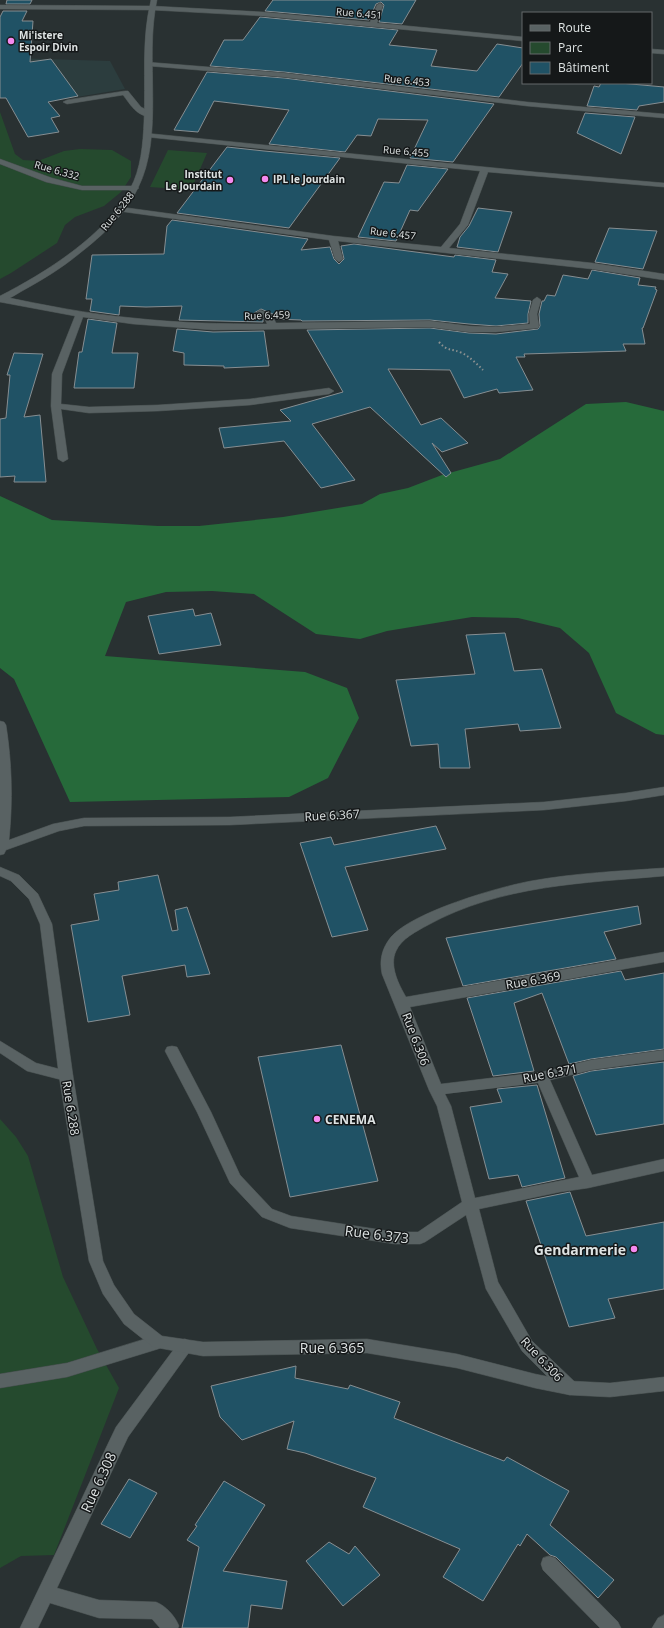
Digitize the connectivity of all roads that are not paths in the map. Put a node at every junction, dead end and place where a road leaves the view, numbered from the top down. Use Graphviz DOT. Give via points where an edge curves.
graph roads {
  1 [pos="154,0"];
  2 [pos="380,5"];
  3 [pos="0,7"];
  4 [pos="152,8"];
  5 [pos="373,24"];
  6 [pos="522,39"];
  7 [pos="652,51"];
  8 [pos="664,52"];
  9 [pos="148,64"];
  10 [pos="67,102"];
  11 [pos="148,114"];
  12 [pos="664,116"];
  13 [pos="147,135"];
  14 [pos="0,162"];
  15 [pos="485,169"];
  16 [pos="664,185"];
  17 [pos="135,188"];
  18 [pos="120,210"];
  19 [pos="333,238"];
  20 [pos="443,250"];
  21 [pos="339,260"];
  22 [pos="664,277"];
  23 [pos="0,299"];
  24 [pos="536,300"];
  25 [pos="260,313"];
  26 [pos="80,314"];
  27 [pos="272,325"];
  28 [pos="330,390"];
  29 [pos="56,406"];
  30 [pos="63,459"];
  31 [pos="0,725"];
  32 [pos="664,791"];
  33 [pos="1,849"];
  34 [pos="0,871"];
  35 [pos="664,872"];
  36 [pos="664,957"];
  37 [pos="402,1003"];
  38 [pos="0,1046"];
  39 [pos="172,1051"];
  40 [pos="664,1055"];
  41 [pos="66,1076"];
  42 [pos="542,1077"];
  43 [pos="436,1090"];
  44 [pos="664,1164"];
  45 [pos="588,1182"];
  46 [pos="469,1205"];
  47 [pos="158,1342"];
  48 [pos="185,1346"];
  49 [pos="0,1380"];
  50 [pos="664,1384"];
  51 [pos="570,1388"];
  52 [pos="549,1564"];
  53 [pos="45,1593"];
  54 [pos="664,1624"];
  55 [pos="170,1626"];
  56 [pos="29,1628"];
  57 [pos="612,1628"];
  58 [pos="662,1628"];
  1 -- 4 [label="street, Rue 6.288"];
  2 -- 5 [label="street"];
  3 -- 4 [label="street, Rue 6.451"];
  4 -- 5 [label="street, Rue 6.451" via="263,14"];
  4 -- 9 [label="street, Rue 6.288" via="148,34"];
  5 -- 6 [label="street, Rue 6.451"];
  7 -- 8 [label="street"];
  9 -- 11 [label="street, Rue 6.288"];
  9 -- 12 [label="street, Rue 6.453"];
  10 -- 11 [label="street" via="124,93 138,109"];
  11 -- 13 [label="street, Rue 6.288"];
  13 -- 15 [label="street, Rue 6.455"];
  13 -- 17 [label="street, Rue 6.288" via="145,153"];
  14 -- 17 [label="street, Rue 6.332" via="49,180 82,188"];
  15 -- 16 [label="street, Rue 6.455"];
  15 -- 20 [label="street" via="464,225"];
  17 -- 18 [label="street, Rue 6.288"];
  18 -- 19 [label="street, Rue 6.457"];
  18 -- 23 [label="street, Rue 6.288" via="99,233 66,262 40,279"];
  19 -- 20 [label="street, Rue 6.457"];
  19 -- 21 [label="street"];
  20 -- 22 [label="street, Rue 6.457" via="592,266"];
  23 -- 26 [label="street, Rue 6.459"];
  24 -- 27 [label="street, Rue 6.459" via="533,314 535,326 522,328 468,329 430,324"];
  25 -- 27 [label="street" via="269,317"];
  26 -- 27 [label="street, Rue 6.459" via="213,327"];
  26 -- 29 [label="street" via="57,374"];
  28 -- 29 [label="street" via="250,402 158,408 89,410"];
  29 -- 30 [label="street"];
  31 -- 33 [label="street" via="5,755"];
  32 -- 33 [label="street, Rue 6.367" via="544,806 230,821 84,822 57,827"];
  34 -- 41 [label="street, Rue 6.288" via="16,878 34,897 46,924"];
  35 -- 37 [label="street, Rue 6.306" via="531,885 480,898 425,920 396,938 389,950 387,966 390,979"];
  36 -- 37 [label="street, Rue 6.369"];
  37 -- 43 [label="street, Rue 6.306"];
  38 -- 41 [label="street" via="32,1067"];
  39 -- 46 [label="street, Rue 6.373" via="204,1112 234,1179 267,1213 290,1222 395,1238 420,1238"];
  40 -- 42 [label="street, Rue 6.371" via="592,1065"];
  41 -- 47 [label="street, Rue 6.288" via="96,1261 108,1289 129,1319"];
  42 -- 43 [label="street, Rue 6.371"];
  42 -- 45 [label="street"];
  43 -- 46 [label="street, Rue 6.306" via="444,1106"];
  44 -- 45 [label="street, Rue 6.373"];
  45 -- 46 [label="street, Rue 6.373"];
  46 -- 51 [label="street, Rue 6.306" via="491,1284 513,1324 527,1346"];
  47 -- 48 [label="street, Rue 6.365"];
  47 -- 49 [label="street, Rue 6.365" via="67,1370"];
  48 -- 51 [label="street, Rue 6.365" via="203,1349 367,1346 458,1361"];
  48 -- 53 [label="street, Rue 6.308" via="122,1432"];
  50 -- 51 [label="street, Rue 6.365" via="610,1390"];
  52 -- 57 [label="street"];
  53 -- 55 [label="street" via="99,1609 156,1611"];
  53 -- 56 [label="street, Rue 6.308"];
  54 -- 58 [label="street"];
}
